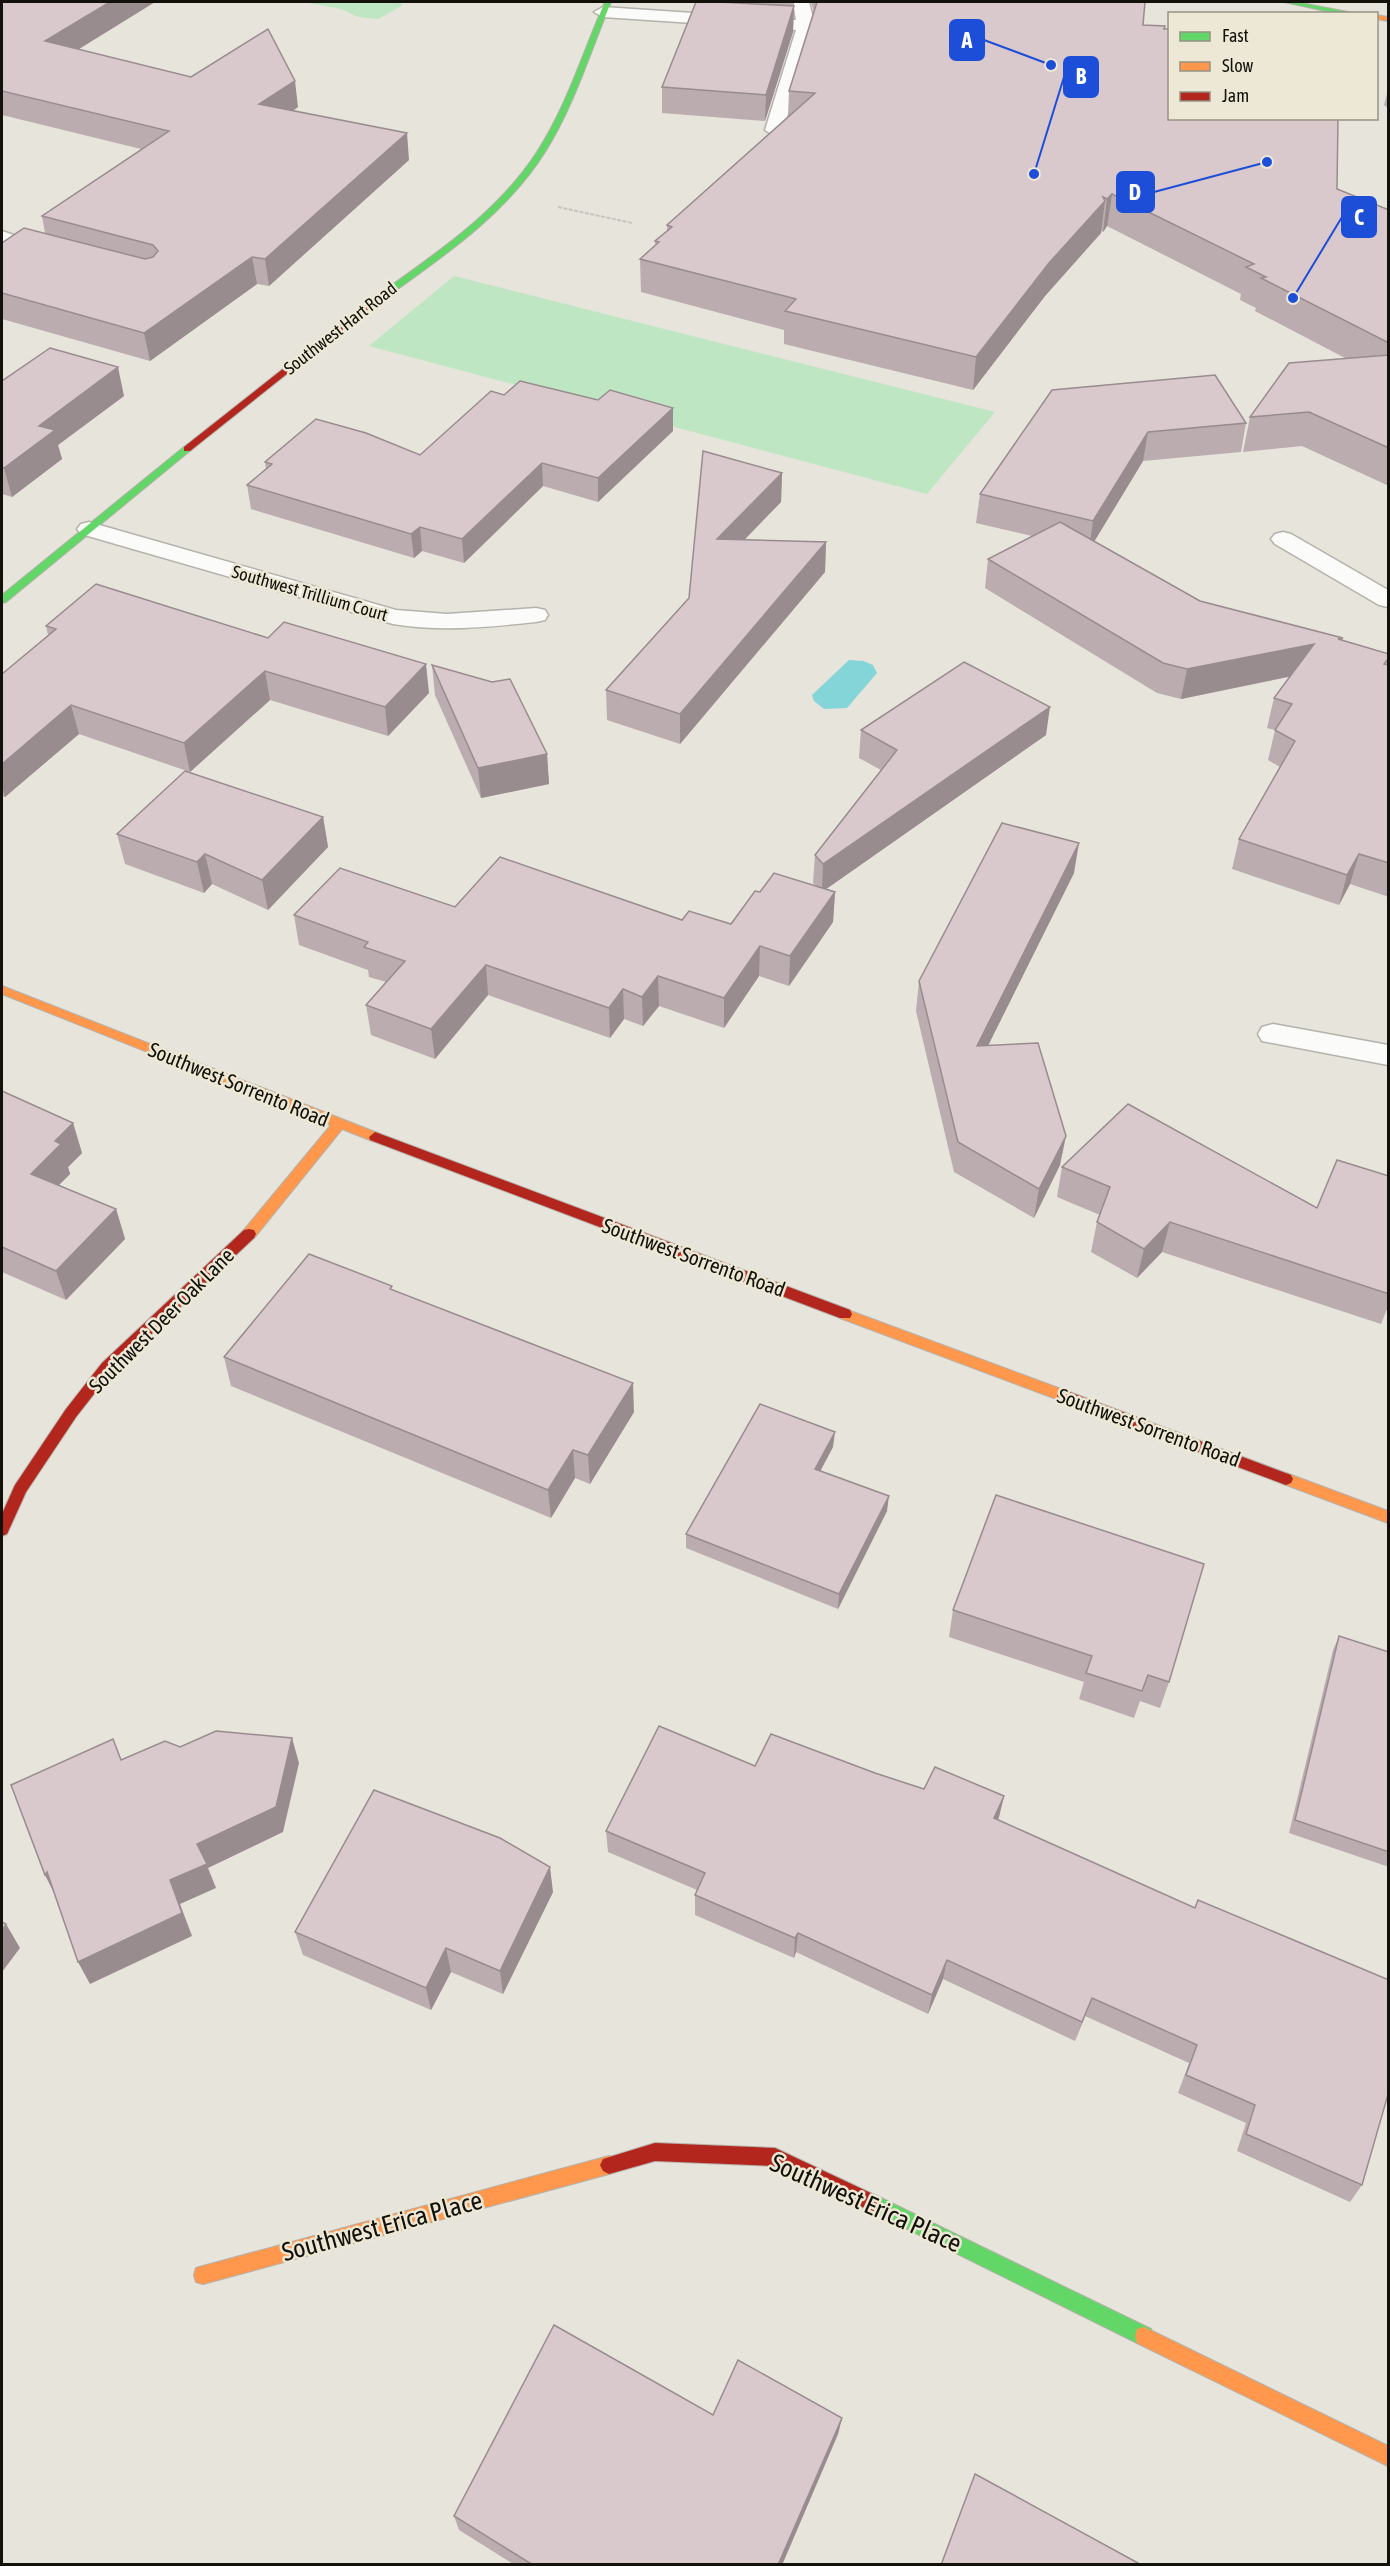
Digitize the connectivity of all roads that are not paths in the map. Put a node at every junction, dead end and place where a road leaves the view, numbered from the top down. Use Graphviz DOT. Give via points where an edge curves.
graph roads {
  1 [pos="801,2"];
  2 [pos="1287,2"];
  3 [pos="606,7"];
  4 [pos="855,9"];
  5 [pos="1344,12"];
  6 [pos="806,26"];
  7 [pos="774,130"];
  8 [pos="2,237"];
  9 [pos="65,258"];
  10 [pos="89,529"];
  11 [pos="1283,539"];
  12 [pos="2,600"];
  13 [pos="1389,600"];
  14 [pos="536,615"];
  15 [pos="2,990"];
  16 [pos="1273,1034"];
  17 [pos="1389,1055"];
  18 [pos="339,1124"];
  19 [pos="1389,1517"];
  20 [pos="2,1530"];
  21 [pos="203,2275"];
  22 [pos="1389,2456"];
  1 -- 6 [label="street"];
  2 -- 5 [label="street"];
  3 -- 6 [label="street"];
  3 -- 10 [label="street, Southwest Hart Road" via="546,139 530,168 504,197"];
  4 -- 6 [label="street"];
  6 -- 7 [label="street"];
  8 -- 9 [label="street"];
  10 -- 12 [label="street, Southwest Hart Road"];
  10 -- 14 [label="street, Southwest Trillium Court" via="419,622"];
  11 -- 13 [label="street"];
  15 -- 18 [label="street, Southwest Sorrento Road"];
  16 -- 17 [label="street"];
  18 -- 19 [label="street, Southwest Sorrento Road"];
  18 -- 20 [label="street, Southwest Deer Oak Lane" via="245,1238 107,1367 20,1489"];
  21 -- 22 [label="street, Southwest Erica Place" via="655,2152 775,2157"];
}
